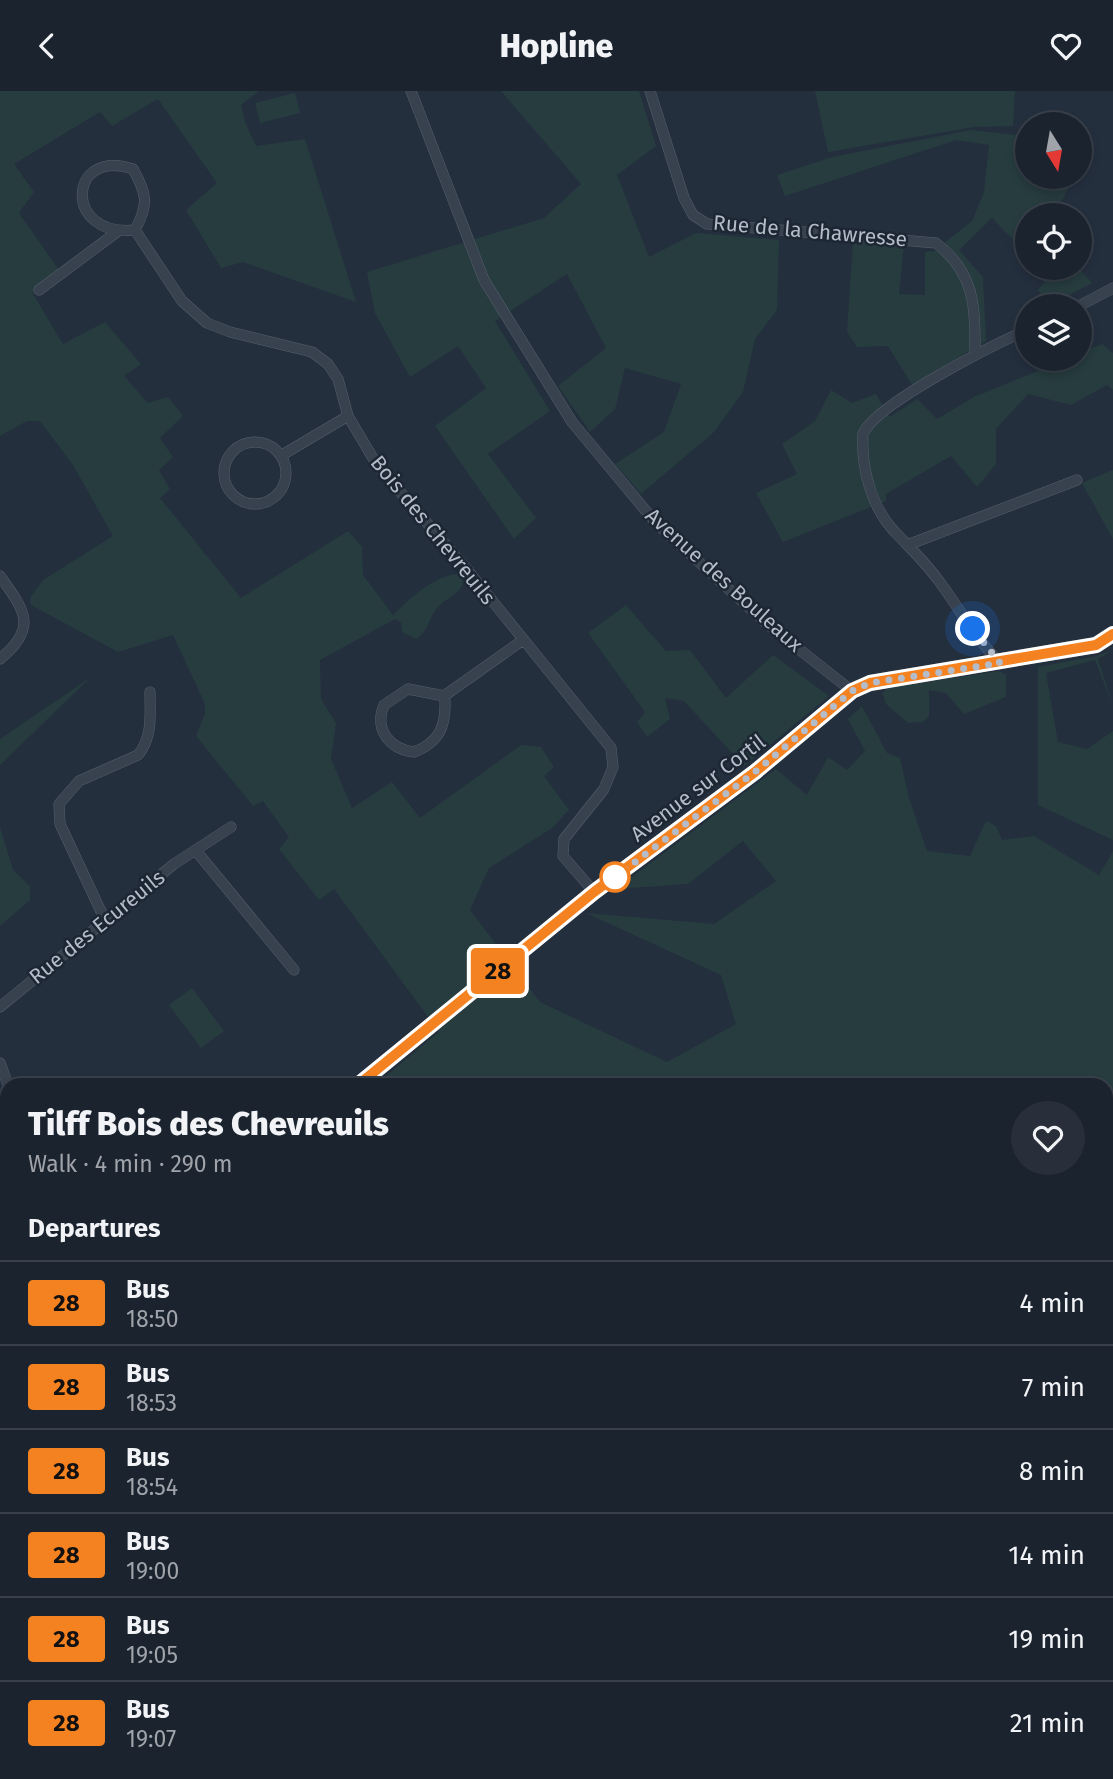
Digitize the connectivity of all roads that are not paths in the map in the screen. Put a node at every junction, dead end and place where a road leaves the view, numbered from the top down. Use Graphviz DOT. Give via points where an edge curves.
graph roads {
  1 [pos="411,91"];
  2 [pos="650,91"];
  3 [pos="135,230"];
  4 [pos="117,232"];
  5 [pos="1113,288"];
  6 [pos="39,290"];
  7 [pos="1092,299"];
  8 [pos="1015,336"];
  9 [pos="975,354"];
  10 [pos="348,416"];
  11 [pos="282,455"];
  12 [pos="1077,480"];
  13 [pos="910,544"];
  14 [pos="0,576"];
  15 [pos="1113,634"];
  16 [pos="523,640"];
  17 [pos="0,659"];
  18 [pos="1000,663"];
  19 [pos="852,691"];
  20 [pos="150,692"];
  21 [pos="444,696"];
  22 [pos="231,827"];
  23 [pos="197,852"];
  24 [pos="594,892"];
  25 [pos="105,920"];
  26 [pos="294,970"];
  27 [pos="0,1007"];
  28 [pos="367,1078"];
  1 -- 19 [label="street, Avenue des Bouleaux" via="484,280 572,422 656,523 767,625"];
  2 -- 9 [label="street, Rue de la Chawresse" via="693,215 707,224 936,243 961,267 975,304"];
  3 -- 4 [label="street"];
  3 -- 4 [label="street" via="144,213 146,191 133,169 118,164 86,176 80,192 84,211 101,227"];
  3 -- 10 [label="street, Bois des Chevreuils" via="182,301 207,323 312,352 328,364 338,379"];
  4 -- 6 [label="street"];
  5 -- 7 [label="street"];
  8 -- 9 [label="street"];
  9 -- 13 [label="street" via="874,419 863,434 869,485 895,532"];
  10 -- 11 [label="street"];
  10 -- 16 [label="street, Bois des Chevreuils" via="377,465"];
  11 -- 11 [label="street" via="255,443 233,451 224,472 231,495 256,505 268,502 285,481"];
  12 -- 13 [label="street"];
  13 -- 18 [label="street"];
  14 -- 17 [label="street" via="20,605 25,622 21,638"];
  15 -- 18 [label="main road, Avenue sur Cortil" via="1096,645"];
  16 -- 21 [label="street"];
  16 -- 24 [label="street, Bois des Chevreuils" via="611,748 613,767 604,789 564,839 563,856"];
  18 -- 19 [label="main road, Avenue sur Cortil" via="870,683"];
  19 -- 24 [label="main road, Avenue sur Cortil" via="755,772"];
  20 -- 25 [label="street" via="151,725 145,747 138,755 79,781 59,804 60,824"];
  21 -- 21 [label="street" via="408,689 395,695 381,713 387,739 395,747 414,752 434,742 443,723"];
  22 -- 23 [label="street, Rue des Ecureuils"];
  23 -- 25 [label="street, Rue des Ecureuils" via="174,864"];
  23 -- 26 [label="street"];
  24 -- 28 [label="main road, Avenue sur Cortil"];
  25 -- 27 [label="street, Rue des Ecureuils"];
}
